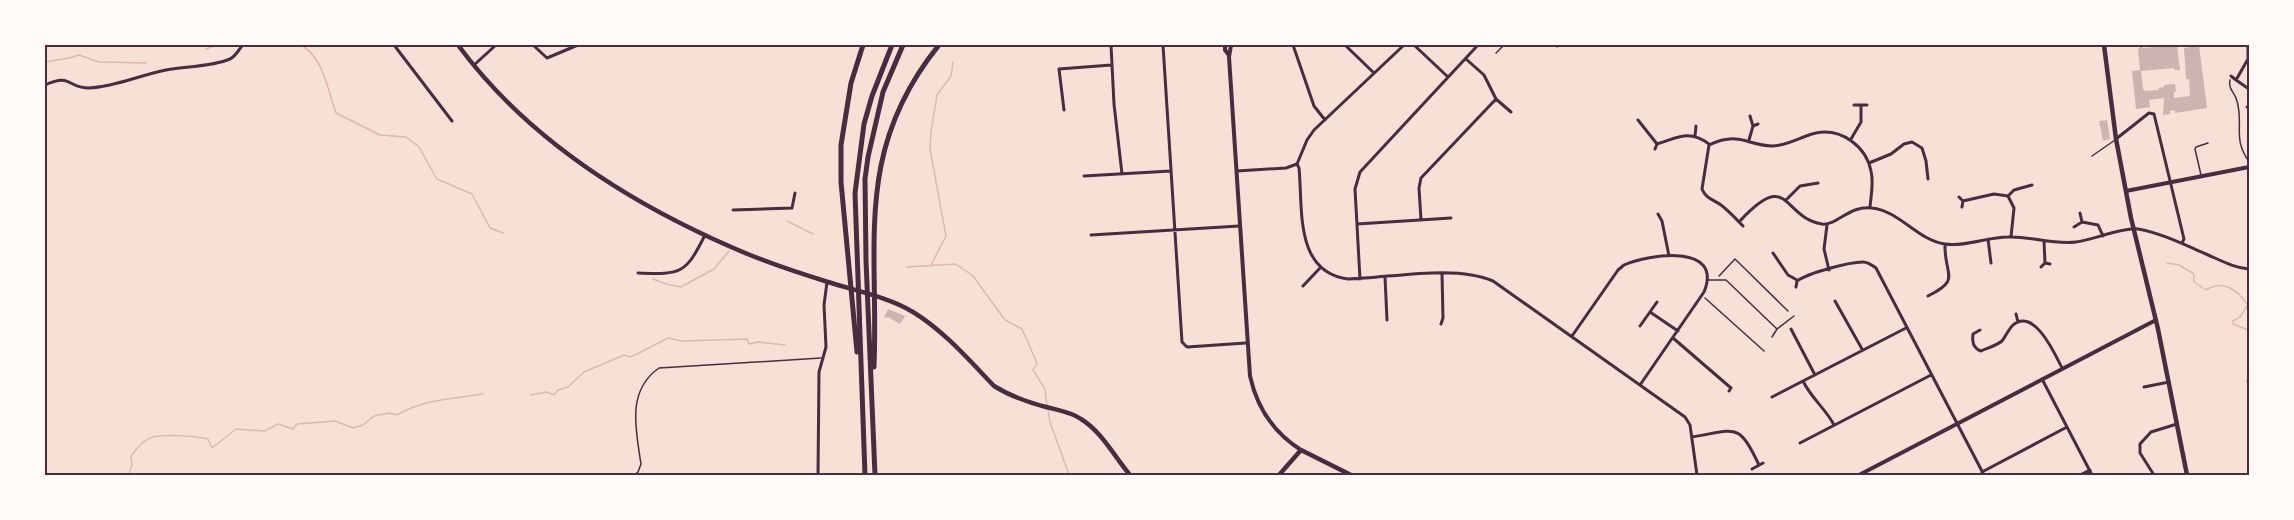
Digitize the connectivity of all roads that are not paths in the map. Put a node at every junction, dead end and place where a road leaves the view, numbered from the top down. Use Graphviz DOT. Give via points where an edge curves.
graph roads {
  1 [pos="243,45"];
  2 [pos="394,45"];
  3 [pos="458,45"];
  4 [pos="496,45"];
  5 [pos="533,45"];
  6 [pos="578,45"];
  7 [pos="863,45"];
  8 [pos="891,45"];
  9 [pos="903,45"];
  10 [pos="939,45"];
  11 [pos="1111,45"];
  12 [pos="1163,45"];
  13 [pos="1225,45"];
  14 [pos="1231,45"];
  15 [pos="1293,45"];
  16 [pos="1345,45"];
  17 [pos="1404,45"];
  18 [pos="1414,45"];
  19 [pos="1478,45"];
  20 [pos="2104,45"];
  21 [pos="2247,45"];
  22 [pos="1228,54"];
  23 [pos="1466,58"];
  24 [pos="474,65"];
  25 [pos="1111,65"];
  26 [pos="1374,73"];
  27 [pos="1448,77"];
  28 [pos="45,85"];
  29 [pos="2249,89"];
  30 [pos="1496,99"];
  31 [pos="1854,105"];
  32 [pos="1861,105"];
  33 [pos="1867,105"];
  34 [pos="1064,110"];
  35 [pos="1510,112"];
  36 [pos="1750,116"];
  37 [pos="1325,120"];
  38 [pos="1638,120"];
  39 [pos="452,121"];
  40 [pos="1758,124"];
  41 [pos="1696,126"];
  42 [pos="1753,126"];
  43 [pos="1643,127"];
  44 [pos="1638,130"];
  45 [pos="1695,136"];
  46 [pos="2116,139"];
  47 [pos="1749,140"];
  48 [pos="1851,140"];
  49 [pos="1657,144"];
  50 [pos="2208,144"];
  51 [pos="1709,145"];
  52 [pos="1655,149"];
  53 [pos="2092,156"];
  54 [pos="1869,163"];
  55 [pos="1297,164"];
  56 [pos="2249,165"];
  57 [pos="1922,170"];
  58 [pos="1928,170"];
  59 [pos="1171,171"];
  60 [pos="1235,171"];
  61 [pos="1122,174"];
  62 [pos="1084,176"];
  63 [pos="2202,176"];
  64 [pos="1928,179"];
  65 [pos="2170,182"];
  66 [pos="1818,183"];
  67 [pos="2032,185"];
  68 [pos="2126,191"];
  69 [pos="795,192"];
  70 [pos="2008,196"];
  71 [pos="1959,197"];
  72 [pos="1786,200"];
  73 [pos="1963,201"];
  74 [pos="1870,207"];
  75 [pos="1962,207"];
  76 [pos="733,210"];
  77 [pos="2080,213"];
  78 [pos="1658,214"];
  79 [pos="1451,218"];
  80 [pos="1421,220"];
  81 [pos="1739,222"];
  82 [pos="2082,222"];
  83 [pos="1357,224"];
  84 [pos="1827,224"];
  85 [pos="1239,226"];
  86 [pos="1743,226"];
  87 [pos="2074,227"];
  88 [pos="1175,229"];
  89 [pos="2134,229"];
  90 [pos="705,235"];
  91 [pos="1091,235"];
  92 [pos="2103,236"];
  93 [pos="2011,237"];
  94 [pos="1988,239"];
  95 [pos="2044,241"];
  96 [pos="2182,243"];
  97 [pos="1945,244"];
  98 [pos="1773,252"];
  99 [pos="1670,256"];
  100 [pos="1991,263"];
  101 [pos="1320,267"];
  102 [pos="2041,267"];
  103 [pos="2249,269"];
  104 [pos="1829,270"];
  105 [pos="638,273"];
  106 [pos="1442,273"];
  107 [pos="1385,277"];
  108 [pos="1360,279"];
  109 [pos="1708,280"];
  110 [pos="1797,281"];
  111 [pos="827,282"];
  112 [pos="1303,287"];
  113 [pos="1796,287"];
  114 [pos="1928,296"];
  115 [pos="1835,301"];
  116 [pos="1657,302"];
  117 [pos="1381,306"];
  118 [pos="1386,306"];
  119 [pos="1650,312"];
  120 [pos="2016,314"];
  121 [pos="1794,316"];
  122 [pos="1387,320"];
  123 [pos="2156,320"];
  124 [pos="2018,322"];
  125 [pos="1441,324"];
  126 [pos="1640,326"];
  127 [pos="1907,327"];
  128 [pos="1777,329"];
  129 [pos="1791,329"];
  130 [pos="1980,330"];
  131 [pos="1678,331"];
  132 [pos="1572,336"];
  133 [pos="1673,338"];
  134 [pos="1772,338"];
  135 [pos="1246,343"];
  136 [pos="858,345"];
  137 [pos="873,347"];
  138 [pos="1862,350"];
  139 [pos="822,358"];
  140 [pos="2062,368"];
  141 [pos="1815,375"];
  142 [pos="1931,375"];
  143 [pos="2042,379"];
  144 [pos="1803,381"];
  145 [pos="2169,382"];
  146 [pos="1641,385"];
  147 [pos="2144,387"];
  148 [pos="1729,391"];
  149 [pos="1772,397"];
  150 [pos="1957,423"];
  151 [pos="2177,424"];
  152 [pos="1834,425"];
  153 [pos="2067,427"];
  154 [pos="1692,437"];
  155 [pos="1800,443"];
  156 [pos="1302,450"];
  157 [pos="1752,469"];
  158 [pos="2090,470"];
  159 [pos="1983,473"];
  160 [pos="634,475"];
  161 [pos="818,475"];
  162 [pos="865,475"];
  163 [pos="875,475"];
  164 [pos="1130,475"];
  165 [pos="1279,475"];
  166 [pos="1352,475"];
  167 [pos="1697,475"];
  168 [pos="1859,475"];
  169 [pos="2080,475"];
  170 [pos="2092,475"];
  171 [pos="2154,475"];
  172 [pos="2187,475"];
  1 -- 28 [label="street" via="233,58 217,63 157,72 110,85 87,88 66,79"];
  2 -- 39 [label="street"];
  3 -- 24 [label="main road"];
  4 -- 24 [label="street"];
  5 -- 6 [label="street" via="547,58"];
  7 -- 136 [label="highway" via="851,83 841,145 841,182"];
  8 -- 136 [label="highway" via="864,123 858,162"];
  9 -- 137 [label="highway" via="883,92 868,157 866,261"];
  10 -- 137 [label="highway" via="907,93 886,141 874,205"];
  11 -- 25 [label="street"];
  12 -- 59 [label="street"];
  13 -- 22 [label="street"];
  14 -- 22 [label="street"];
  15 -- 37 [label="street" via="1313,103"];
  16 -- 26 [label="street"];
  17 -- 26 [label="street"];
  18 -- 27 [label="street"];
  19 -- 23 [label="street"];
  20 -- 46 [label="main road"];
  21 -- 29 [label="street" via="2248,59 2233,78"];
  22 -- 60 [label="street"];
  23 -- 27 [label="street"];
  23 -- 30 [label="street" via="1484,76"];
  24 -- 90 [label="main road" via="536,128 588,169"];
  25 -- 34 [label="street" via="1059,69"];
  25 -- 61 [label="street"];
  26 -- 37 [label="street"];
  27 -- 83 [label="street" via="1360,172 1355,189"];
  30 -- 35 [label="street"];
  30 -- 80 [label="street" via="1423,176 1419,188"];
  31 -- 32 [label="street"];
  32 -- 33 [label="street"];
  32 -- 48 [label="street" via="1861,122"];
  36 -- 42 [label="street"];
  37 -- 55 [label="street" via="1307,140"];
  38 -- 43 [label="street"];
  40 -- 42 [label="street"];
  41 -- 45 [label="street"];
  42 -- 47 [label="street"];
  43 -- 44 [label="street"];
  43 -- 49 [label="street"];
  45 -- 49 [label="street" via="1673,137"];
  45 -- 51 [label="street"];
  46 -- 53 [label="lane"];
  46 -- 65 [label="street" via="2149,113 2154,114"];
  46 -- 68 [label="main road"];
  47 -- 48 [label="street" via="1778,145 1824,132"];
  47 -- 51 [label="street" via="1730,139"];
  48 -- 54 [label="street"];
  49 -- 52 [label="street"];
  50 -- 63 [label="lane" via="2195,149"];
  51 -- 81 [label="street" via="1702,189 1708,199"];
  54 -- 58 [label="street" via="1912,142 1922,148"];
  54 -- 74 [label="street"];
  55 -- 60 [label="street"];
  55 -- 101 [label="street" via="1305,242"];
  56 -- 63 [label="street"];
  57 -- 58 [label="street"];
  58 -- 64 [label="street"];
  59 -- 61 [label="street"];
  59 -- 88 [label="street"];
  60 -- 85 [label="street"];
  61 -- 62 [label="street"];
  63 -- 65 [label="street"];
  65 -- 68 [label="street"];
  65 -- 96 [label="street"];
  66 -- 72 [label="street" via="1811,181 1797,187"];
  67 -- 70 [label="street" via="2023,184"];
  68 -- 89 [label="main road"];
  69 -- 76 [label="street" via="792,208"];
  70 -- 73 [label="street" via="1994,194"];
  70 -- 93 [label="street" via="2014,208"];
  71 -- 73 [label="street"];
  72 -- 81 [label="street" via="1765,199"];
  72 -- 84 [label="street" via="1804,216"];
  73 -- 75 [label="street"];
  74 -- 84 [label="street" via="1850,211"];
  74 -- 97 [label="street" via="1884,211 1925,238"];
  77 -- 82 [label="street"];
  78 -- 99 [label="street"];
  79 -- 80 [label="street"];
  80 -- 83 [label="street"];
  81 -- 86 [label="street"];
  82 -- 87 [label="street"];
  82 -- 92 [label="street" via="2098,225"];
  83 -- 108 [label="street"];
  84 -- 104 [label="street" via="1824,249"];
  85 -- 88 [label="street"];
  85 -- 135 [label="street"];
  88 -- 91 [label="street"];
  88 -- 135 [label="street" via="1182,344"];
  89 -- 92 [label="street"];
  89 -- 96 [label="street"];
  89 -- 123 [label="main road"];
  90 -- 105 [label="street" via="686,267 665,273"];
  90 -- 111 [label="main road"];
  92 -- 95 [label="street" via="2067,243"];
  93 -- 94 [label="street"];
  93 -- 95 [label="street"];
  94 -- 97 [label="street"];
  94 -- 100 [label="street"];
  95 -- 102 [label="street" via="2047,264"];
  96 -- 103 [label="street"];
  97 -- 114 [label="street" via="1949,280 1945,288"];
  98 -- 110 [label="street" via="1788,275"];
  99 -- 109 [label="street" via="1692,257 1703,267"];
  99 -- 132 [label="street" via="1631,262 1620,268"];
  101 -- 108 [label="street" via="1339,278"];
  101 -- 112 [label="street"];
  104 -- 110 [label="street"];
  104 -- 127 [label="street" via="1866,262 1876,268"];
  106 -- 107 [label="street"];
  106 -- 125 [label="street"];
  106 -- 132 [label="street" via="1467,273 1493,280"];
  107 -- 108 [label="street"];
  107 -- 118 [label="street"];
  109 -- 128 [label="lane" via="1725,280"];
  109 -- 131 [label="street"];
  110 -- 113 [label="street"];
  111 -- 139 [label="street" via="826,347"];
  111 -- 164 [label="main road" via="914,313 947,339 994,386 1077,416 1103,439"];
  115 -- 138 [label="street"];
  116 -- 119 [label="street"];
  117 -- 118 [label="street"];
  118 -- 122 [label="street"];
  119 -- 126 [label="street"];
  119 -- 131 [label="street"];
  120 -- 124 [label="street"];
  121 -- 128 [label="lane"];
  123 -- 140 [label="street"];
  123 -- 145 [label="main road"];
  124 -- 130 [label="street" via="1999,343 1980,353 1971,333"];
  124 -- 140 [label="street" via="2034,325 2050,344"];
  127 -- 138 [label="street"];
  127 -- 142 [label="street"];
  128 -- 134 [label="lane"];
  129 -- 141 [label="street"];
  131 -- 133 [label="street"];
  132 -- 146 [label="street"];
  133 -- 146 [label="street"];
  133 -- 148 [label="street" via="1731,388"];
  135 -- 156 [label="street" via="1259,406 1277,431"];
  136 -- 162 [label="highway"];
  137 -- 163 [label="highway"];
  138 -- 141 [label="street"];
  139 -- 160 [label="lane" via="659,368 638,393 634,411 641,464"];
  139 -- 161 [label="street"];
  140 -- 143 [label="street"];
  141 -- 144 [label="street"];
  142 -- 150 [label="street"];
  142 -- 152 [label="street"];
  143 -- 150 [label="street"];
  143 -- 153 [label="street"];
  144 -- 149 [label="street"];
  144 -- 152 [label="street"];
  145 -- 147 [label="street"];
  145 -- 151 [label="main road"];
  146 -- 154 [label="street" via="1686,418"];
  150 -- 159 [label="street"];
  150 -- 168 [label="street"];
  151 -- 171 [label="street" via="2151,432 2140,444 2140,453"];
  151 -- 172 [label="main road"];
  152 -- 155 [label="street"];
  153 -- 158 [label="street"];
  153 -- 159 [label="street"];
  154 -- 157 [label="street" via="1725,431 1739,433 1761,464"];
  154 -- 167 [label="street"];
  156 -- 165 [label="main road"];
  156 -- 166 [label="main road"];
  158 -- 169 [label="street"];
  158 -- 170 [label="street"];
}
